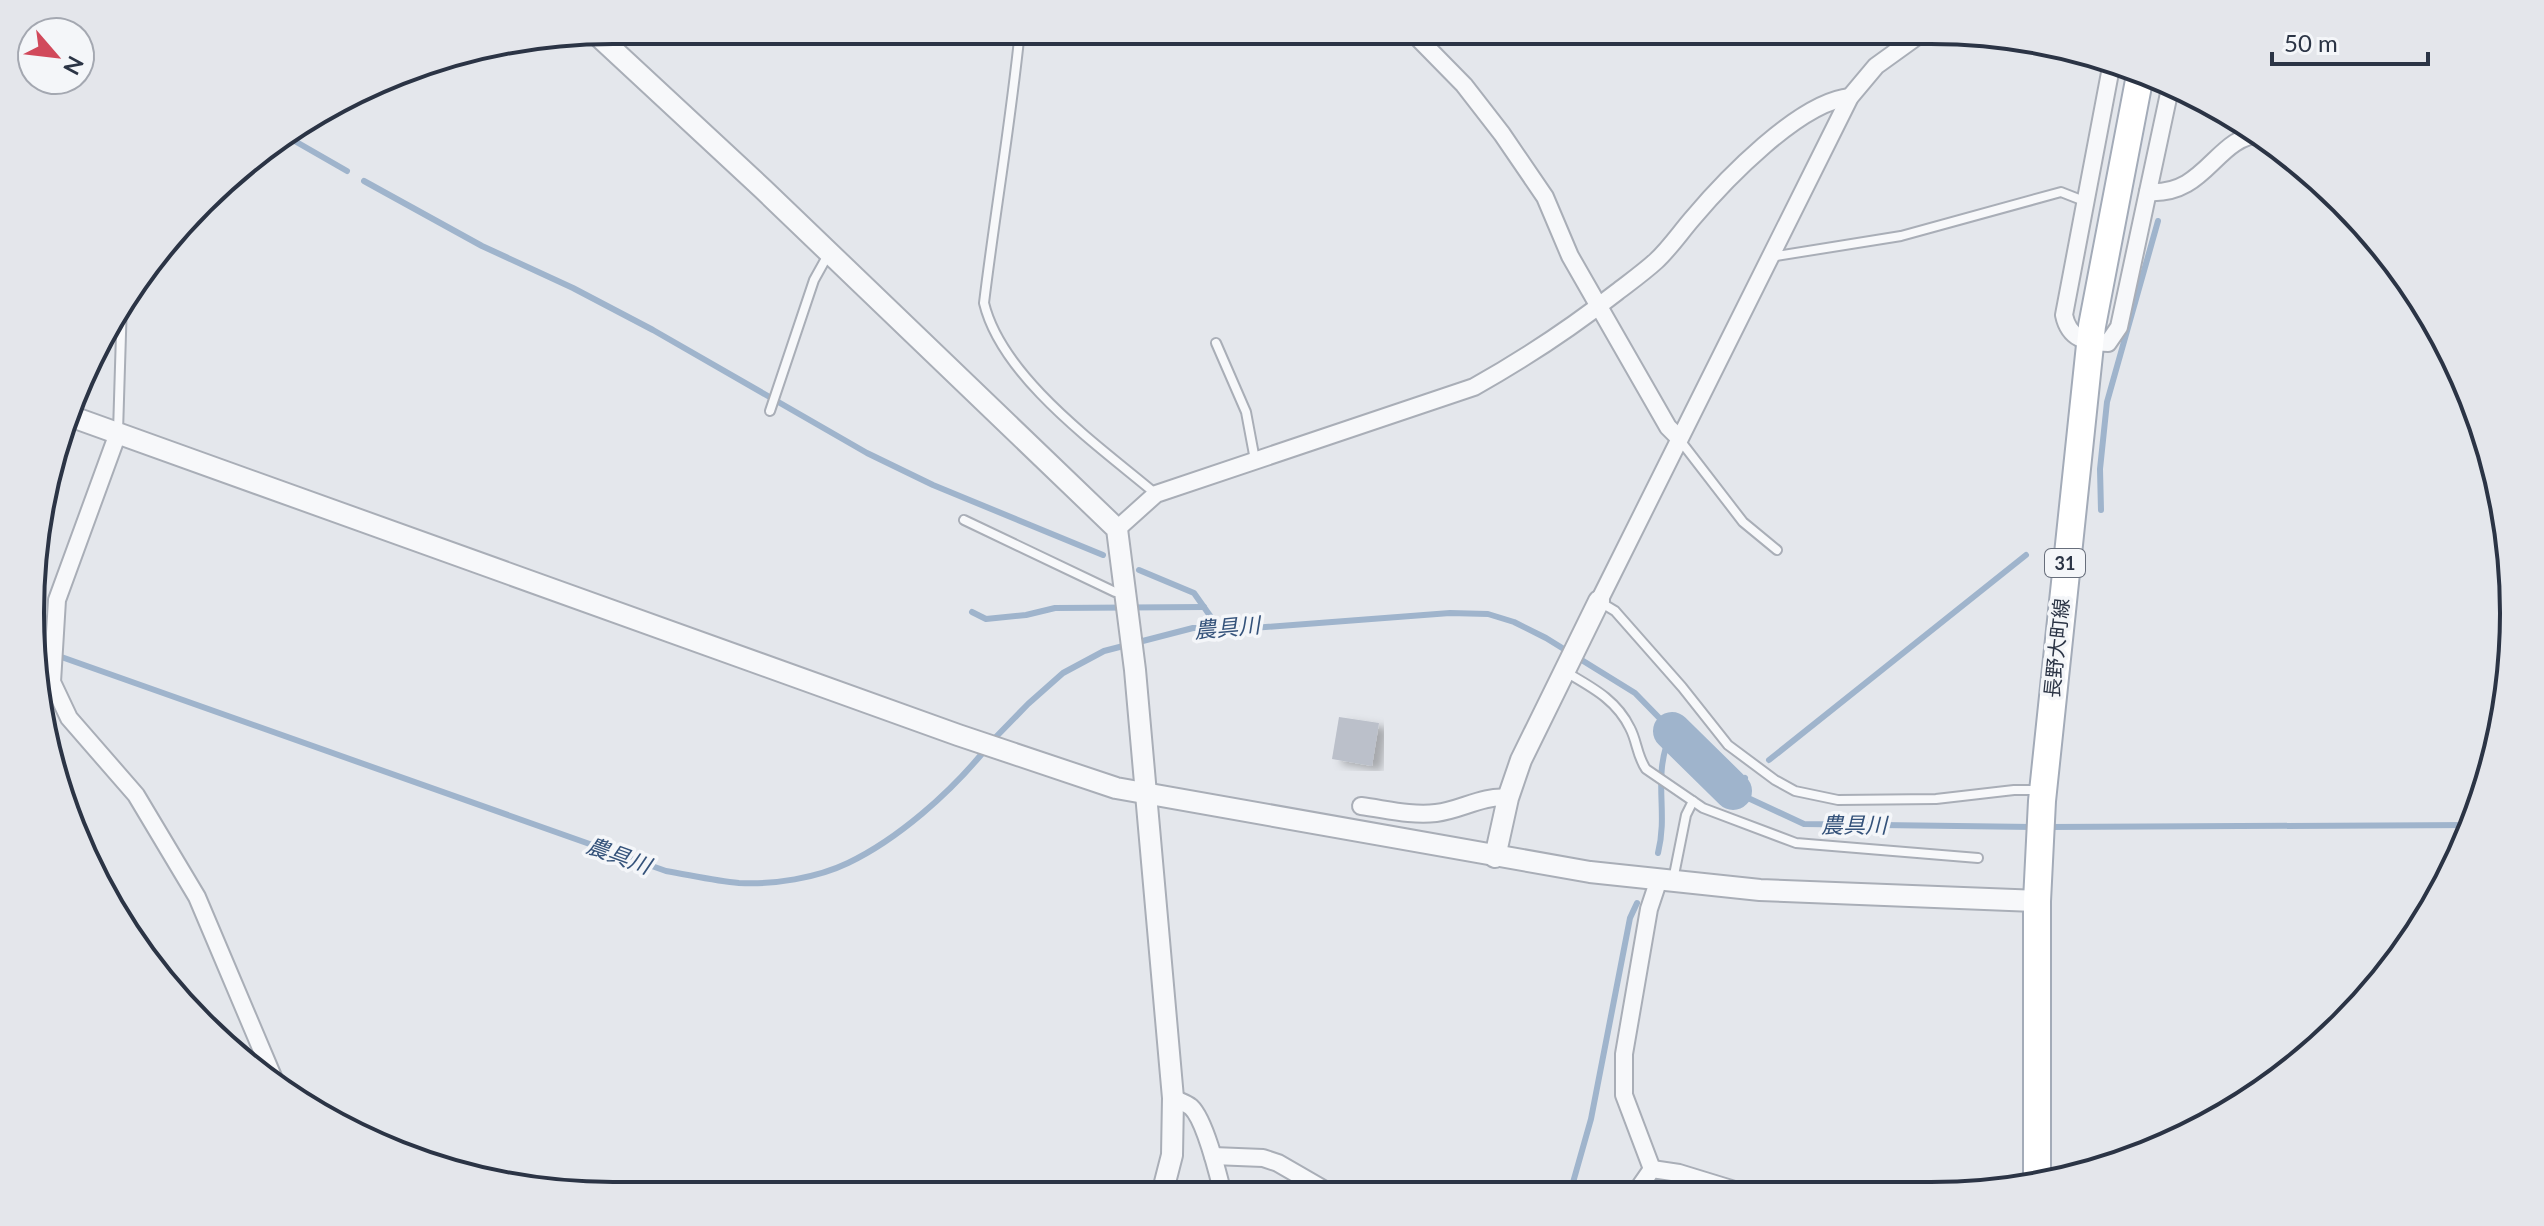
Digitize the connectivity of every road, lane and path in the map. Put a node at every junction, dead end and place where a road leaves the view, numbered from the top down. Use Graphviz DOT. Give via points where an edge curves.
graph roads {
  1 [pos="609,44"];
  2 [pos="1019,44"];
  3 [pos="1424,44"];
  4 [pos="1907,44"];
  5 [pos="2110,73"];
  6 [pos="2139,83"];
  7 [pos="2168,96"];
  8 [pos="1850,97"];
  9 [pos="2245,139"];
  10 [pos="2148,192"];
  11 [pos="2084,201"];
  12 [pos="830,253"];
  13 [pos="1770,257"];
  14 [pos="1600,305"];
  15 [pos="121,326"];
  16 [pos="1216,343"];
  17 [pos="2090,343"];
  18 [pos="770,410"];
  19 [pos="78,419"];
  20 [pos="118,433"];
  21 [pos="1679,438"];
  22 [pos="1255,460"];
  23 [pos="1156,494"];
  24 [pos="964,520"];
  25 [pos="1117,529"];
  26 [pos="1777,550"];
  27 [pos="1126,596"];
  28 [pos="1596,607"];
  29 [pos="1566,666"];
  30 [pos="1147,795"];
  31 [pos="2042,796"];
  32 [pos="1508,798"];
  33 [pos="1693,801"];
  34 [pos="1361,806"];
  35 [pos="1495,857"];
  36 [pos="1978,858"];
  37 [pos="1666,880"];
  38 [pos="2037,901"];
  39 [pos="268,1065"];
  40 [pos="1173,1098"];
  41 [pos="1213,1156"];
  42 [pos="1652,1169"];
  43 [pos="2037,1172"];
  44 [pos="1165,1182"];
  45 [pos="1220,1182"];
  46 [pos="1311,1182"];
  47 [pos="1643,1182"];
  48 [pos="1708,1182"];
  1 -- 12 [label="street"];
  2 -- 23 [label="lane" via="984,303 989,322 1045,400"];
  3 -- 14 [label="street" via="1464,85 1545,197 1570,256"];
  4 -- 8 [label="street" via="1876,66"];
  5 -- 11 [label="street"];
  6 -- 17 [label="main road, 長野大町線 / 31"];
  7 -- 10 [label="street"];
  8 -- 13 [label="street"];
  8 -- 14 [label="street" via="1820,106 1788,127 1722,185 1656,261"];
  9 -- 10 [label="street" via="2176,191"];
  10 -- 17 [label="street" via="2119,327 2108,343"];
  11 -- 13 [label="lane" via="2061,192 1901,236"];
  11 -- 17 [label="street" via="2064,315 2074,337"];
  12 -- 18 [label="lane" via="814,280"];
  12 -- 25 [label="street"];
  13 -- 21 [label="street"];
  14 -- 21 [label="street"];
  14 -- 22 [label="street" via="1542,348 1474,387"];
  15 -- 20 [label="lane"];
  16 -- 22 [label="lane" via="1246,412"];
  17 -- 31 [label="main road, 長野大町線 / 31"];
  19 -- 20 [label="street"];
  20 -- 30 [label="street" via="969,739"];
  20 -- 39 [label="street" via="57,600 52,682 69,718 136,795 197,897"];
  21 -- 26 [label="lane" via="1743,522"];
  21 -- 28 [label="street"];
  22 -- 23 [label="street"];
  23 -- 25 [label="street"];
  24 -- 27 [label="lane"];
  25 -- 27 [label="street"];
  27 -- 30 [label="street"];
  28 -- 29 [label="street"];
  28 -- 31 [label="lane" via="1615,611 1728,745 1795,791 1838,800 1936,799 2014,790"];
  29 -- 32 [label="street" via="1528,742"];
  29 -- 33 [label="lane" via="1612,700 1632,730 1646,769"];
  30 -- 35 [label="street"];
  30 -- 40 [label="street"];
  31 -- 38 [label="main road, 長野大町線 / 31"];
  32 -- 34 [label="street" via="1492,796 1458,810 1421,815"];
  32 -- 35 [label="street"];
  33 -- 36 [label="lane" via="1796,843"];
  33 -- 37 [label="lane"];
  35 -- 37 [label="street"];
  37 -- 38 [label="street" via="1760,890"];
  37 -- 42 [label="street" via="1649,909 1624,1054 1624,1095"];
  38 -- 43 [label="main road, 長野大町線 / 31"];
  40 -- 41 [label="street" via="1196,1113"];
  40 -- 44 [label="street" via="1172,1155"];
  41 -- 45 [label="street"];
  41 -- 46 [label="street" via="1263,1158"];
  42 -- 47 [label="street"];
  42 -- 48 [label="street"];
}
